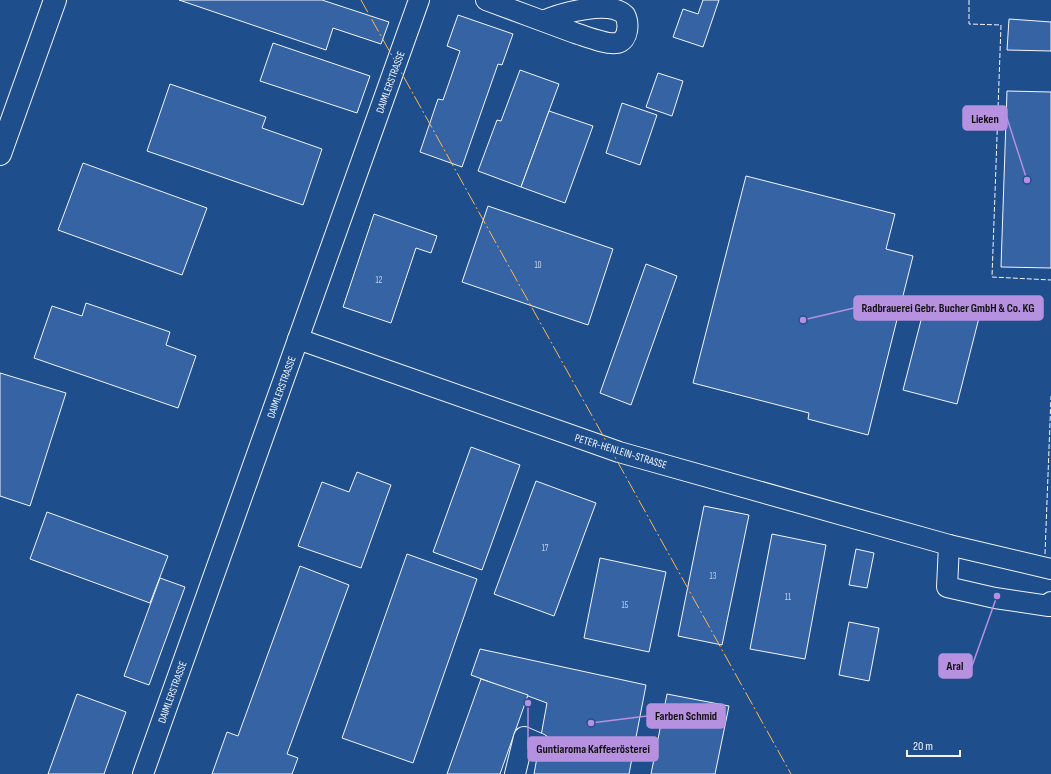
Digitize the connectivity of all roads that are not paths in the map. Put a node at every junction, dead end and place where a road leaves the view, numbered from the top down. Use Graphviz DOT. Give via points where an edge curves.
graph roads {
  1 [pos="55,0"];
  2 [pos="419,0"];
  3 [pos="486,0"];
  4 [pos="543,21"];
  5 [pos="0,154"];
  6 [pos="298,339"];
  7 [pos="950,545"];
  8 [pos="1051,569"];
  9 [pos="1051,602"];
  10 [pos="540,744"];
  11 [pos="143,774"];
  12 [pos="515,774"];
  1 -- 5 [label="main road"];
  2 -- 6 [label="street, DAIMLERSTRASSE"];
  3 -- 4 [label="street"];
  6 -- 7 [label="street, PETER-HENLEIN-STRASSE" via="619,452"];
  6 -- 11 [label="street, DAIMLERSTRASSE"];
  7 -- 8 [label="street, PETER-HENLEIN-STRASSE"];
  7 -- 9 [label="street" via="947,587 995,598 1049,606"];
  10 -- 12 [label="street" via="524,737"];
}
